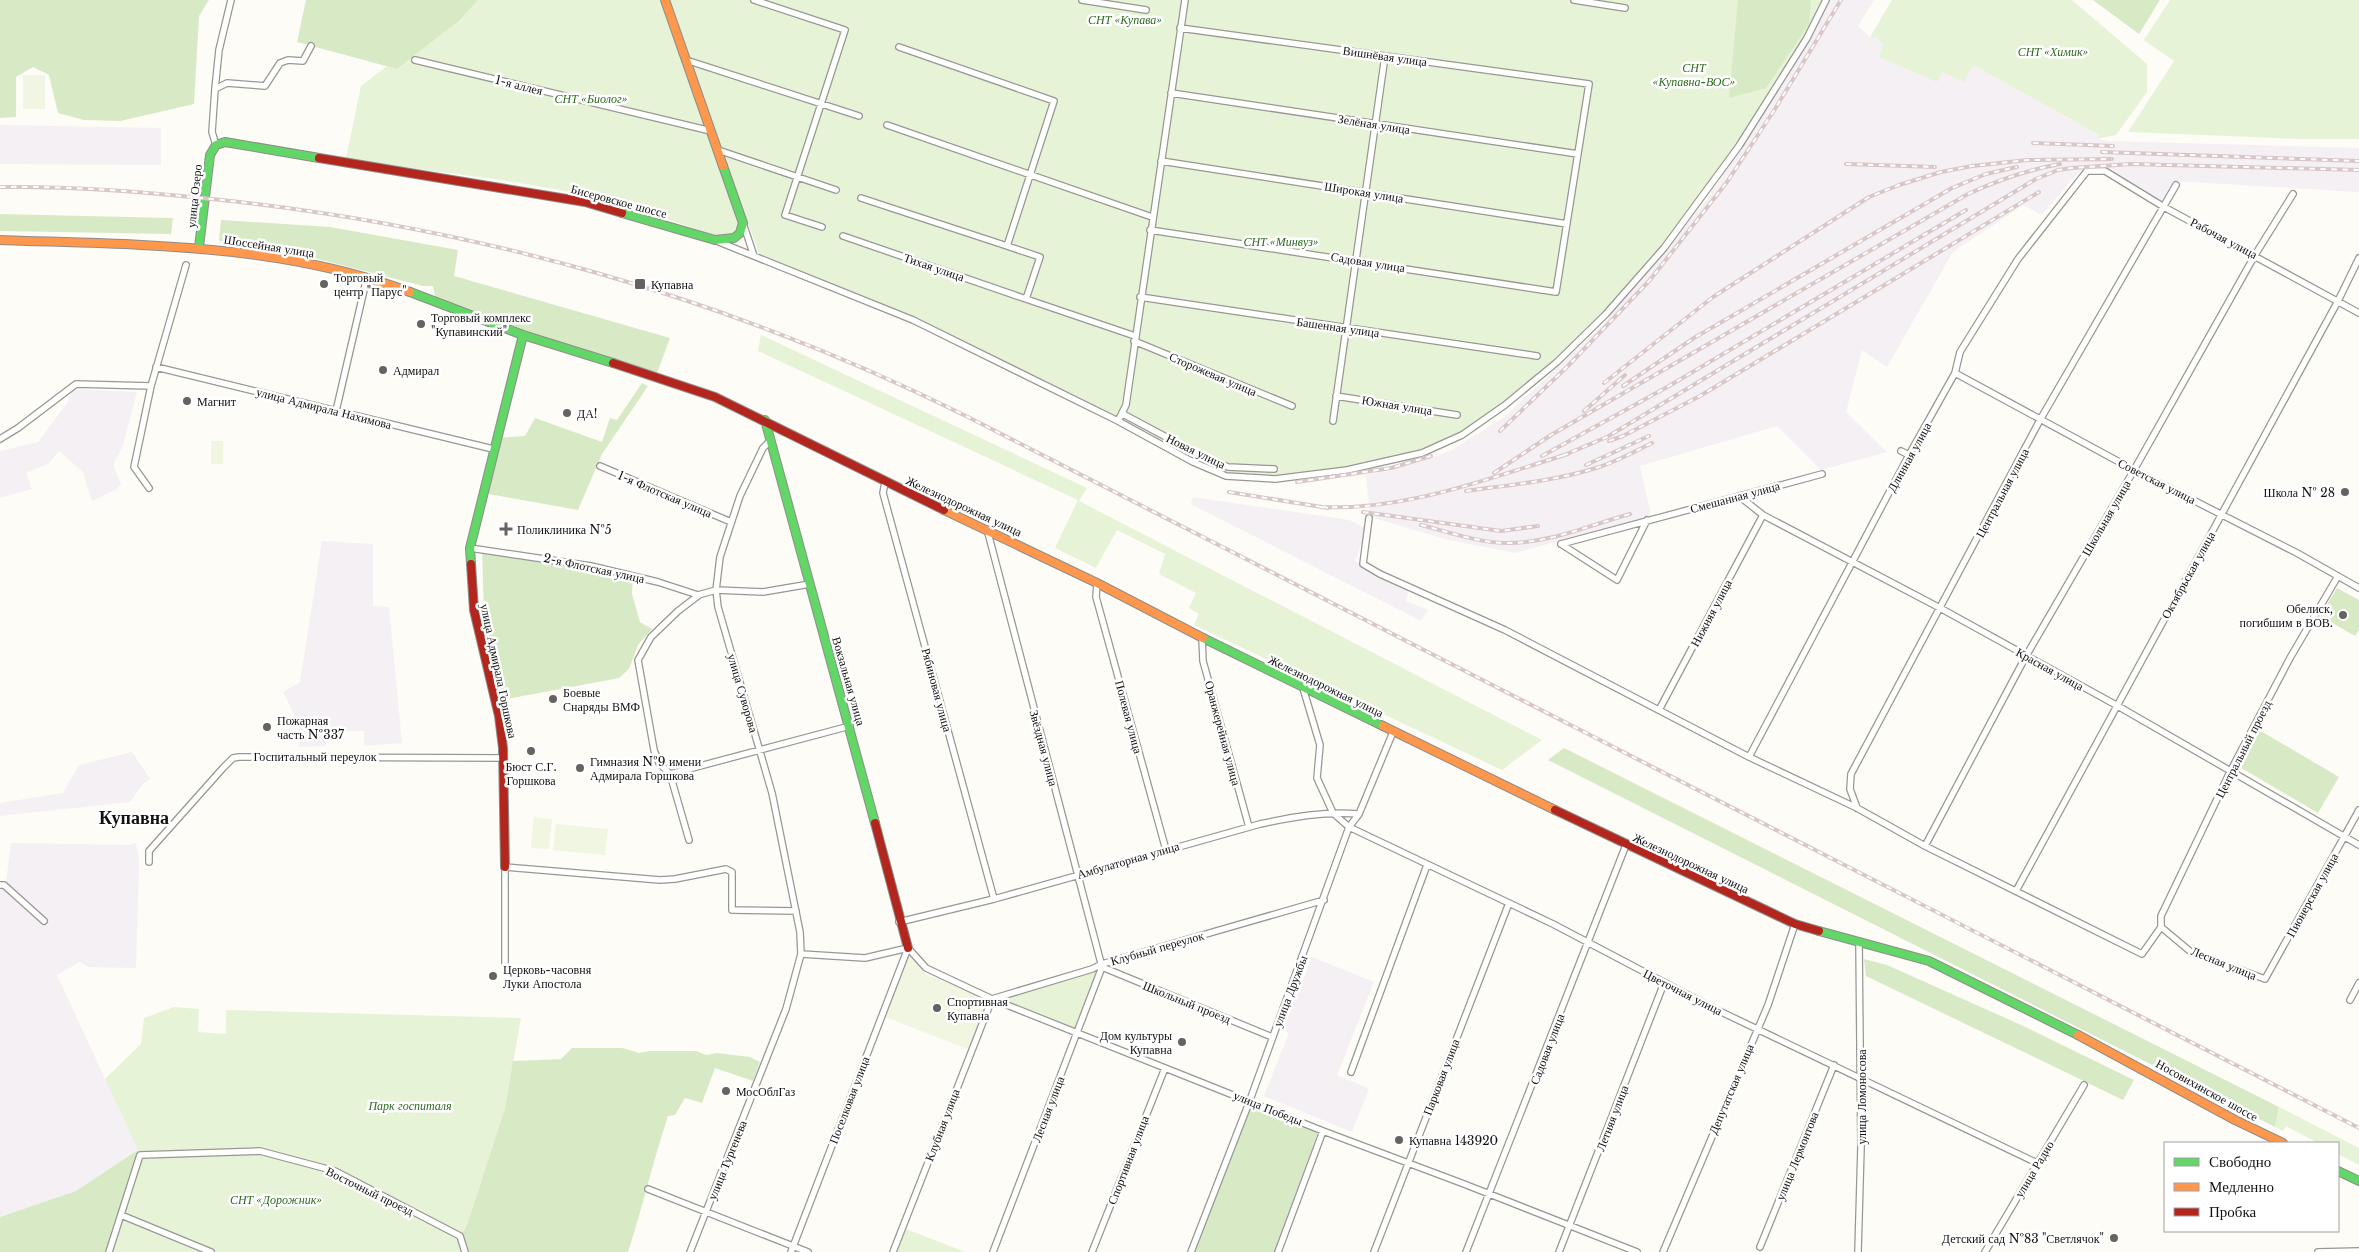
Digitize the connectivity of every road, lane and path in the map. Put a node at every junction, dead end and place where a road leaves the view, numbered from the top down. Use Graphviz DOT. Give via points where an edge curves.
graph roads {
  1 [pos="231,0"];
  2 [pos="665,0"];
  3 [pos="754,0"];
  4 [pos="1082,0"];
  5 [pos="1184,0"];
  6 [pos="1574,0"];
  7 [pos="1826,0"];
  8 [pos="1625,8"];
  9 [pos="1146,10"];
  10 [pos="1180,28"];
  11 [pos="311,46"];
  12 [pos="899,47"];
  13 [pos="1385,56"];
  14 [pos="415,60"];
  15 [pos="686,60"];
  16 [pos="215,89"];
  17 [pos="1171,93"];
  18 [pos="822,104"];
  19 [pos="859,116"];
  20 [pos="1375,124"];
  21 [pos="887,125"];
  22 [pos="711,131"];
  23 [pos="216,145"];
  24 [pos="718,150"];
  25 [pos="1578,154"];
  26 [pos="1161,161"];
  27 [pos="2087,171"];
  28 [pos="798,176"];
  29 [pos="1030,176"];
  30 [pos="2176,186"];
  31 [pos="836,190"];
  32 [pos="1365,193"];
  33 [pos="2293,194"];
  34 [pos="861,198"];
  35 [pos="2164,207"];
  36 [pos="1152,217"];
  37 [pos="744,223"];
  38 [pos="1567,224"];
  39 [pos="822,227"];
  40 [pos="1150,230"];
  41 [pos="843,236"];
  42 [pos="0,240"];
  43 [pos="715,240"];
  44 [pos="1008,246"];
  45 [pos="199,247"];
  46 [pos="2255,255"];
  47 [pos="754,256"];
  48 [pos="2359,258"];
  49 [pos="1356,260"];
  50 [pos="186,265"];
  51 [pos="367,277"];
  52 [pos="1140,297"];
  53 [pos="1026,298"];
  54 [pos="2338,302"];
  55 [pos="2359,314"];
  56 [pos="1346,328"];
  57 [pos="523,335"];
  58 [pos="1135,339"];
  59 [pos="1536,356"];
  60 [pos="156,367"];
  61 [pos="1955,373"];
  62 [pos="151,386"];
  63 [pos="1336,396"];
  64 [pos="1292,406"];
  65 [pos="336,411"];
  66 [pos="1123,414"];
  67 [pos="1457,414"];
  68 [pos="764,420"];
  69 [pos="2040,420"];
  70 [pos="1118,421"];
  71 [pos="1333,421"];
  72 [pos="0,439"];
  73 [pos="770,441"];
  74 [pos="493,449"];
  75 [pos="1901,451"];
  76 [pos="1909,455"];
  77 [pos="600,466"];
  78 [pos="1274,469"];
  79 [pos="2134,470"];
  80 [pos="1822,474"];
  81 [pos="885,482"];
  82 [pos="149,488"];
  83 [pos="1739,496"];
  84 [pos="2223,514"];
  85 [pos="1763,515"];
  86 [pos="1369,518"];
  87 [pos="1648,520"];
  88 [pos="731,522"];
  89 [pos="987,529"];
  90 [pos="470,548"];
  91 [pos="1852,562"];
  92 [pos="2338,576"];
  93 [pos="1098,583"];
  94 [pos="810,584"];
  95 [pos="2359,588"];
  96 [pos="716,590"];
  97 [pos="698,595"];
  98 [pos="1940,608"];
  99 [pos="1202,638"];
  100 [pos="2026,656"];
  101 [pos="1304,688"];
  102 [pos="2116,704"];
  103 [pos="1659,710"];
  104 [pos="850,726"];
  105 [pos="1393,732"];
  106 [pos="760,750"];
  107 [pos="1749,757"];
  108 [pos="504,758"];
  109 [pos="2231,770"];
  110 [pos="670,774"];
  111 [pos="1857,808"];
  112 [pos="2359,810"];
  113 [pos="1333,813"];
  114 [pos="1359,814"];
  115 [pos="1249,827"];
  116 [pos="1349,827"];
  117 [pos="2345,835"];
  118 [pos="688,840"];
  119 [pos="2359,844"];
  120 [pos="1626,845"];
  121 [pos="1925,846"];
  122 [pos="1166,850"];
  123 [pos="149,862"];
  124 [pos="1426,865"];
  125 [pos="505,867"];
  126 [pos="1078,874"];
  127 [pos="0,885"];
  128 [pos="2016,891"];
  129 [pos="994,899"];
  130 [pos="1324,900"];
  131 [pos="1509,903"];
  132 [pos="796,911"];
  133 [pos="44,922"];
  134 [pos="899,922"];
  135 [pos="1795,924"];
  136 [pos="2161,927"];
  137 [pos="1587,942"];
  138 [pos="1859,942"];
  139 [pos="908,948"];
  140 [pos="801,954"];
  141 [pos="505,963"];
  142 [pos="1102,965"];
  143 [pos="2265,979"];
  144 [pos="1664,983"];
  145 [pos="2359,983"];
  146 [pos="992,998"];
  147 [pos="2350,1000"];
  148 [pos="1757,1029"];
  149 [pos="1077,1032"];
  150 [pos="1272,1037"];
  151 [pos="2120,1056"];
  152 [pos="1834,1065"];
  153 [pos="1164,1068"];
  154 [pos="1350,1072"];
  155 [pos="1860,1077"];
  156 [pos="2084,1085"];
  157 [pos="1250,1100"];
  158 [pos="1322,1131"];
  159 [pos="2281,1142"];
  160 [pos="1408,1163"];
  161 [pos="2037,1163"];
  162 [pos="2339,1171"];
  163 [pos="2359,1181"];
  164 [pos="648,1189"];
  165 [pos="1490,1194"];
  166 [pos="706,1213"];
  167 [pos="121,1215"];
  168 [pos="1570,1225"];
  169 [pos="1760,1247"];
  170 [pos="792,1249"];
  171 [pos="2359,1250"];
  172 [pos="109,1252"];
  173 [pos="211,1252"];
  174 [pos="465,1252"];
  175 [pos="690,1252"];
  176 [pos="808,1252"];
  177 [pos="893,1252"];
  178 [pos="993,1252"];
  179 [pos="1092,1252"];
  180 [pos="1191,1252"];
  181 [pos="1278,1252"];
  182 [pos="1374,1252"];
  183 [pos="1466,1252"];
  184 [pos="1560,1252"];
  185 [pos="1637,1252"];
  186 [pos="1663,1252"];
  187 [pos="1858,1252"];
  188 [pos="1984,1252"];
  189 [pos="2318,1252"];
  1 -- 16 [label="street, улица Озеро" via="219,50"];
  2 -- 15 [label="main road"];
  3 -- 18 [label="street" via="845,30"];
  4 -- 9 [label="street"];
  5 -- 10 [label="street"];
  6 -- 8 [label="street"];
  7 -- 70 [label="street" via="1807,38 1739,146 1664,248 1606,314 1557,362 1506,405 1462,435 1422,453 1347,470 1275,479 1226,476 1193,462"];
  10 -- 13 [label="street, Вишнёвая улица"];
  10 -- 17 [label="street"];
  11 -- 16 [label="street" via="303,60 280,63 265,86 227,83"];
  12 -- 29 [label="street" via="1054,101"];
  13 -- 20 [label="street"];
  13 -- 25 [label="street, Вишнёвая улица" via="1589,84"];
  14 -- 22 [label="street, 1-я аллея"];
  15 -- 18 [label="street"];
  15 -- 22 [label="main road"];
  16 -- 23 [label="street, улица Озеро" via="212,132"];
  17 -- 20 [label="street, Зелёная улица"];
  17 -- 26 [label="street"];
  18 -- 19 [label="street"];
  18 -- 28 [label="street"];
  20 -- 25 [label="street, Зелёная улица"];
  20 -- 32 [label="street"];
  21 -- 29 [label="street"];
  22 -- 24 [label="main road"];
  23 -- 43 [label="main road, Бисеровское шоссе" via="233,143 585,202"];
  23 -- 45 [label="main road, улица Озеро" via="210,155"];
  24 -- 28 [label="street"];
  24 -- 37 [label="main road"];
  25 -- 38 [label="street"];
  26 -- 32 [label="street, Широкая улица"];
  26 -- 36 [label="street"];
  27 -- 35 [label="street, Рабочая улица" via="2105,171"];
  27 -- 61 [label="street, Длинная улица" via="2018,259 1960,352"];
  28 -- 31 [label="street"];
  28 -- 39 [label="street" via="785,215"];
  29 -- 36 [label="street"];
  29 -- 44 [label="street"];
  30 -- 35 [label="street, Центральная улица"];
  32 -- 38 [label="street, Широкая улица"];
  32 -- 49 [label="street"];
  33 -- 46 [label="street, Школьная улица"];
  34 -- 44 [label="street"];
  35 -- 46 [label="street, Рабочая улица"];
  35 -- 69 [label="street, Центральная улица"];
  36 -- 40 [label="street"];
  37 -- 43 [label="main road, Бисеровское шоссе" via="735,238"];
  37 -- 47 [label="street"];
  38 -- 49 [label="street, Садовая улица" via="1556,292"];
  40 -- 49 [label="street, Садовая улица"];
  40 -- 52 [label="street"];
  41 -- 53 [label="street, Тихая улица"];
  42 -- 45 [label="main road, Шоссейная улица"];
  43 -- 47 [label="street"];
  44 -- 53 [label="street" via="1040,257"];
  45 -- 51 [label="main road, Шоссейная улица" via="286,259"];
  46 -- 54 [label="street, Рабочая улица"];
  46 -- 79 [label="street, Школьная улица"];
  47 -- 70 [label="street" via="913,320"];
  48 -- 54 [label="street, Октябрьская улица"];
  49 -- 56 [label="street"];
  50 -- 60 [label="street"];
  51 -- 57 [label="main road, Шоссейная улица"];
  51 -- 65 [label="street"];
  52 -- 56 [label="street, Башенная улица"];
  52 -- 58 [label="street"];
  53 -- 58 [label="street, Тихая улица"];
  54 -- 55 [label="street, Рабочая улица"];
  54 -- 84 [label="street, Октябрьская улица"];
  56 -- 59 [label="street, Башенная улица"];
  56 -- 63 [label="street"];
  57 -- 68 [label="main road, Железнодорожная улица" via="656,376 715,397"];
  57 -- 74 [label="main road, улица Адмирала Горшкова"];
  58 -- 64 [label="street, Сторожевая улица"];
  58 -- 66 [label="street"];
  60 -- 62 [label="street"];
  60 -- 65 [label="street, улица Адмирала Нахимова"];
  61 -- 69 [label="street, Советская улица"];
  61 -- 76 [label="street, Длинная улица"];
  62 -- 72 [label="street" via="76,384"];
  62 -- 82 [label="street" via="134,467"];
  63 -- 67 [label="street, Южная улица"];
  63 -- 71 [label="street"];
  65 -- 74 [label="street, улица Адмирала Нахимова"];
  66 -- 70 [label="street"];
  66 -- 78 [label="street, Новая улица" via="1228,467"];
  68 -- 73 [label="main road, Вокзальная улица"];
  68 -- 81 [label="main road, Железнодорожная улица"];
  69 -- 79 [label="street, Советская улица"];
  69 -- 98 [label="street, Центральная улица"];
  73 -- 88 [label="street, улица Суворова" via="750,472"];
  73 -- 94 [label="main road, Вокзальная улица"];
  74 -- 90 [label="main road, улица Адмирала Горшкова"];
  75 -- 76 [label="street"];
  76 -- 91 [label="street, Длинная улица"];
  77 -- 88 [label="street, 1-я Флотская улица"];
  79 -- 84 [label="street, Советская улица"];
  79 -- 100 [label="street, Школьная улица"];
  80 -- 83 [label="street, Смешанная улица"];
  81 -- 89 [label="main road, Железнодорожная улица"];
  81 -- 129 [label="street, Рябиновая улица" via="883,492"];
  83 -- 85 [label="street, Красная улица"];
  83 -- 87 [label="street, Смешанная улица"];
  84 -- 92 [label="street, Советская улица"];
  84 -- 102 [label="street, Октябрьская улица"];
  85 -- 91 [label="street, Красная улица"];
  85 -- 103 [label="street, Нижняя улица"];
  86 -- 103 [label="street" via="1363,564 1505,630"];
  87 -- 87 [label="street, Смешанная улица" via="1617,580 1560,544 1639,523"];
  88 -- 96 [label="street, улица Суворова" via="720,557"];
  89 -- 93 [label="main road, Железнодорожная улица"];
  89 -- 126 [label="street, Звёздная улица"];
  90 -- 97 [label="street, 2-я Флотская улица" via="591,566"];
  90 -- 108 [label="main road, улица Адмирала Горшкова" via="474,610 499,716"];
  91 -- 98 [label="street, Красная улица"];
  91 -- 107 [label="street, Длинная улица"];
  92 -- 95 [label="street, Советская улица"];
  92 -- 109 [label="street, Центральный проезд"];
  93 -- 99 [label="main road, Железнодорожная улица"];
  93 -- 122 [label="street, Полевая улица" via="1096,597"];
  94 -- 96 [label="street" via="763,592"];
  94 -- 104 [label="main road, Вокзальная улица"];
  96 -- 97 [label="street"];
  96 -- 106 [label="street, улица Суворова" via="718,607"];
  97 -- 110 [label="street" via="651,637 638,660 654,750 658,763"];
  98 -- 100 [label="street, Красная улица"];
  98 -- 111 [label="street, Центральная улица" via="1851,774 1850,789"];
  99 -- 101 [label="main road, Железнодорожная улица"];
  99 -- 115 [label="street, Оранжерейная улица" via="1203,661"];
  100 -- 102 [label="street, Красная улица"];
  100 -- 121 [label="street, Школьная улица"];
  101 -- 105 [label="main road, Железнодорожная улица"];
  101 -- 113 [label="street" via="1320,745 1317,778"];
  102 -- 109 [label="street, Красная улица"];
  102 -- 128 [label="street, Октябрьская улица"];
  103 -- 107 [label="street"];
  104 -- 106 [label="street"];
  104 -- 134 [label="main road, Вокзальная улица"];
  105 -- 114 [label="street, улица Дружбы"];
  105 -- 120 [label="main road, Железнодорожная улица"];
  106 -- 110 [label="street"];
  106 -- 132 [label="street, улица Суворова"];
  107 -- 111 [label="street"];
  108 -- 123 [label="street, Госпитальный переулок" via="234,758 149,850"];
  108 -- 125 [label="main road, улица Адмирала Горшкова"];
  109 -- 117 [label="street, Красная улица"];
  109 -- 136 [label="street, Центральный проезд" via="2161,916"];
  110 -- 118 [label="street"];
  111 -- 121 [label="street"];
  112 -- 117 [label="street, Пионерская улица"];
  113 -- 114 [label="street, Амбулаторная улица"];
  113 -- 115 [label="street, Амбулаторная улица" via="1293,817"];
  113 -- 116 [label="street, Цветочная улица"];
  114 -- 116 [label="street, улица Дружбы"];
  115 -- 122 [label="street, Амбулаторная улица"];
  116 -- 124 [label="street, Цветочная улица"];
  116 -- 130 [label="street, улица Дружбы"];
  117 -- 119 [label="street, Красная улица"];
  117 -- 143 [label="street, Пионерская улица"];
  120 -- 135 [label="main road, Железнодорожная улица"];
  120 -- 137 [label="street, Садовая улица"];
  121 -- 128 [label="street"];
  122 -- 126 [label="street, Амбулаторная улица"];
  124 -- 131 [label="street, Цветочная улица"];
  124 -- 154 [label="street"];
  125 -- 132 [label="street" via="660,880 726,869 732,872 732,910"];
  125 -- 141 [label="street"];
  126 -- 129 [label="street, Амбулаторная улица"];
  126 -- 142 [label="street, Звёздная улица"];
  127 -- 133 [label="street" via="4,885"];
  128 -- 136 [label="street" via="2142,954"];
  129 -- 134 [label="street, Амбулаторная улица"];
  130 -- 142 [label="street, Клубный переулок"];
  130 -- 150 [label="street, улица Дружбы"];
  131 -- 137 [label="street, Цветочная улица"];
  131 -- 160 [label="street, Парковая улица"];
  132 -- 140 [label="street, улица Суворова"];
  134 -- 139 [label="main road, Вокзальная улица"];
  135 -- 138 [label="main road, Железнодорожная улица"];
  135 -- 148 [label="street, Депутатская улица"];
  136 -- 143 [label="street, Лесная улица" via="2191,952"];
  137 -- 144 [label="street, Цветочная улица"];
  137 -- 165 [label="street, Садовая улица"];
  138 -- 151 [label="main road, Железнодорожная улица" via="1929,961"];
  138 -- 155 [label="street, улица Ломоносова"];
  139 -- 140 [label="street" via="865,958"];
  139 -- 146 [label="street, улица Победы" via="926,968"];
  139 -- 170 [label="street, Поселковая улица"];
  140 -- 166 [label="street, улица Тургенева" via="786,1008"];
  142 -- 146 [label="street, Клубный переулок"];
  142 -- 149 [label="street, Лесная улица"];
  142 -- 150 [label="street, Школьный проезд"];
  144 -- 148 [label="street, Цветочная улица"];
  144 -- 168 [label="street, Летняя улица"];
  145 -- 147 [label="street"];
  146 -- 149 [label="street, улица Победы"];
  146 -- 177 [label="street, Клубная улица"];
  148 -- 152 [label="street, Цветочная улица"];
  148 -- 186 [label="street, Депутатская улица"];
  149 -- 153 [label="street, улица Победы"];
  149 -- 178 [label="street, Лесная улица"];
  150 -- 157 [label="street, улица Дружбы"];
  151 -- 159 [label="main road, Носовихинское шоссе"];
  152 -- 155 [label="street, Цветочная улица"];
  152 -- 169 [label="street, улица Лермонтова"];
  153 -- 157 [label="street, улица Победы"];
  153 -- 179 [label="street, Спортивная улица"];
  155 -- 161 [label="street, Цветочная улица"];
  155 -- 187 [label="street, улица Ломоносова"];
  156 -- 161 [label="street, улица Радио"];
  157 -- 158 [label="street, улица Победы"];
  157 -- 180 [label="street, улица Дружбы"];
  158 -- 160 [label="street, улица Победы"];
  158 -- 181 [label="street"];
  160 -- 165 [label="street, улица Победы"];
  160 -- 182 [label="street, Парковая улица"];
  161 -- 188 [label="street, улица Радио"];
  162 -- 163 [label="main road"];
  164 -- 166 [label="street"];
  165 -- 168 [label="street, улица Победы"];
  165 -- 183 [label="street, Садовая улица"];
  166 -- 170 [label="street"];
  166 -- 175 [label="street, улица Тургенева"];
  167 -- 172 [label="street"];
  167 -- 173 [label="street"];
  167 -- 174 [label="street, Восточный проезд" via="140,1155 260,1150 335,1171 460,1236"];
  168 -- 184 [label="street, Летняя улица"];
  168 -- 185 [label="street, улица Победы"];
  170 -- 176 [label="street"];
  171 -- 189 [label="street"];
}
